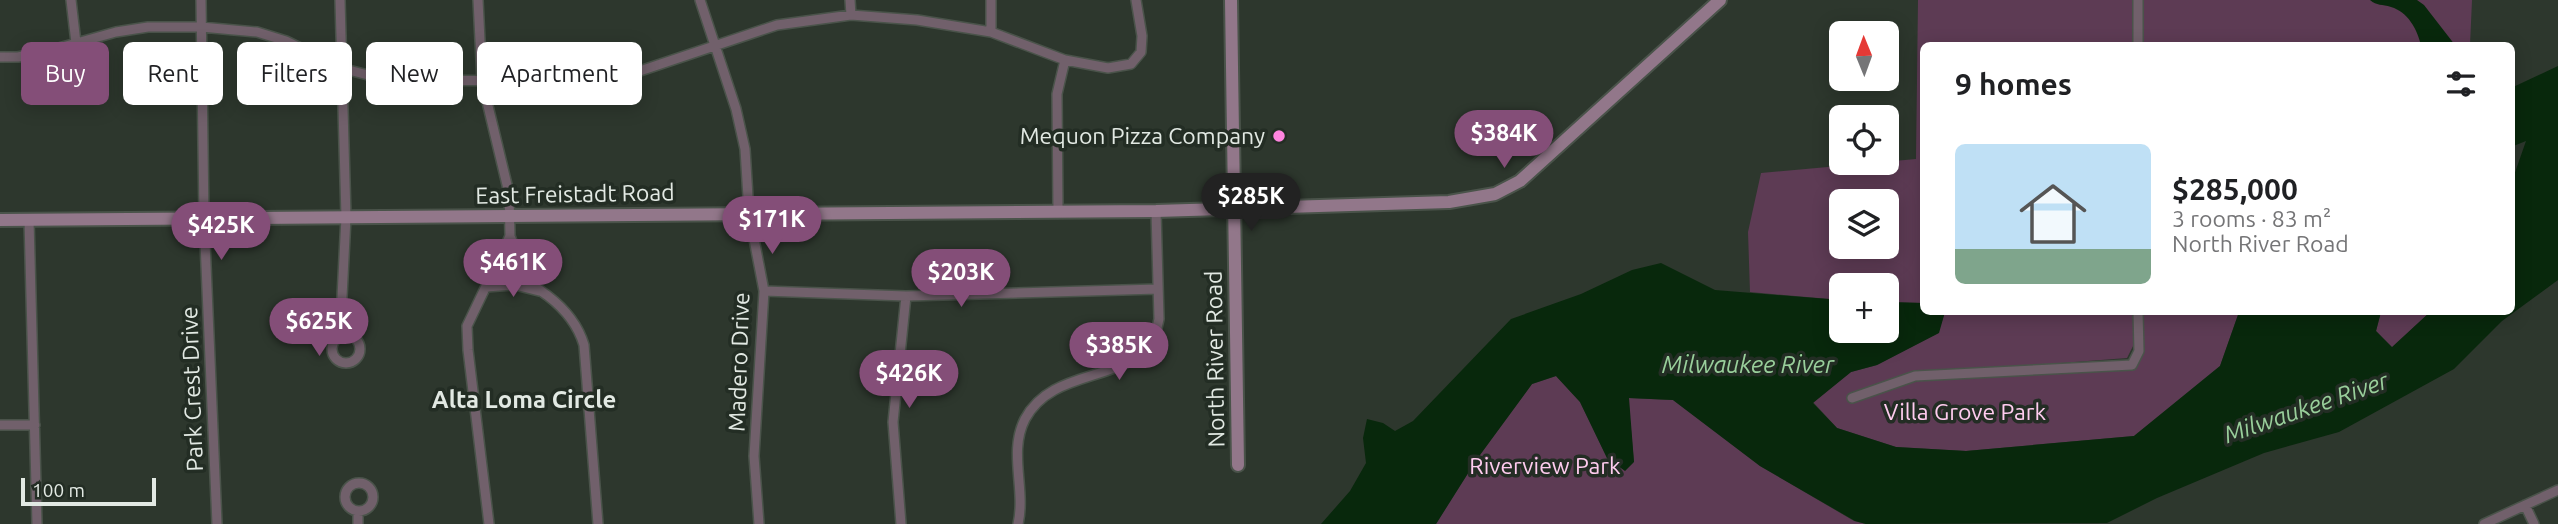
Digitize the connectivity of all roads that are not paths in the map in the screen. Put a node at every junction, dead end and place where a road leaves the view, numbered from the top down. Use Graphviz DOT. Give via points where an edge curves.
graph roads {
  1 [pos="71,0"];
  2 [pos="201,0"];
  3 [pos="340,0"];
  4 [pos="478,0"];
  5 [pos="700,0"];
  6 [pos="850,0"];
  7 [pos="991,0"];
  8 [pos="1136,0"];
  9 [pos="1231,0"];
  10 [pos="1720,0"];
  11 [pos="2138,0"];
  12 [pos="851,15"];
  13 [pos="201,27"];
  14 [pos="991,32"];
  15 [pos="76,42"];
  16 [pos="80,42"];
  17 [pos="288,42"];
  18 [pos="341,42"];
  19 [pos="480,42"];
  20 [pos="2138,42"];
  21 [pos="715,46"];
  22 [pos="21,56"];
  23 [pos="0,57"];
  24 [pos="1065,60"];
  25 [pos="642,70"];
  26 [pos="352,71"];
  27 [pos="477,81"];
  28 [pos="342,105"];
  29 [pos="488,105"];
  30 [pos="1234,210"];
  31 [pos="1058,211"];
  32 [pos="1156,211"];
  33 [pos="749,213"];
  34 [pos="510,216"];
  35 [pos="346,217"];
  36 [pos="204,218"];
  37 [pos="0,220"];
  38 [pos="29,220"];
  39 [pos="510,236"];
  40 [pos="486,287"];
  41 [pos="1157,289"];
  42 [pos="541,291"];
  43 [pos="764,291"];
  44 [pos="906,296"];
  45 [pos="2138,315"];
  46 [pos="340,337"];
  47 [pos="1852,398"];
  48 [pos="0,425"];
  49 [pos="35,425"];
  50 [pos="1238,465"];
  51 [pos="2558,490"];
  52 [pos="2525,505"];
  53 [pos="358,511"];
  54 [pos="37,524"];
  55 [pos="217,524"];
  56 [pos="358,524"];
  57 [pos="489,524"];
  58 [pos="597,524"];
  59 [pos="759,524"];
  60 [pos="901,524"];
  61 [pos="1018,524"];
  62 [pos="2484,524"];
  63 [pos="2534,524"];
  1 -- 15 [label="street"];
  2 -- 13 [label="street, Park Crest Drive"];
  3 -- 18 [label="street"];
  4 -- 19 [label="street"];
  5 -- 21 [label="street, Madero Drive"];
  6 -- 12 [label="street"];
  7 -- 14 [label="street"];
  8 -- 24 [label="street" via="1143,45 1130,64 1099,68"];
  9 -- 30 [label="street, North River Road"];
  10 -- 30 [label="street, East Freistadt Road" via="1520,181 1495,194 1449,202"];
  11 -- 20 [label="street"];
  12 -- 14 [label="street"];
  12 -- 21 [label="street" via="777,25"];
  13 -- 16 [label="street" via="148,27"];
  13 -- 17 [label="street"];
  13 -- 36 [label="street, Park Crest Drive"];
  14 -- 24 [label="street"];
  21 -- 25 [label="street"];
  21 -- 33 [label="street, Madero Drive" via="745,149"];
  22 -- 23 [label="street"];
  24 -- 31 [label="street" via="1057,94"];
  26 -- 27 [label="street" via="387,80"];
  28 -- 35 [label="street"];
  29 -- 34 [label="street" via="509,193"];
  30 -- 32 [label="street, East Freistadt Road"];
  30 -- 50 [label="street, North River Road"];
  31 -- 32 [label="street, East Freistadt Road"];
  31 -- 33 [label="street, East Freistadt Road"];
  32 -- 41 [label="street"];
  33 -- 34 [label="street, East Freistadt Road"];
  33 -- 43 [label="street, Madero Drive"];
  34 -- 35 [label="street, East Freistadt Road"];
  34 -- 39 [label="street"];
  35 -- 36 [label="street, East Freistadt Road"];
  35 -- 46 [label="street"];
  36 -- 38 [label="street, East Freistadt Road"];
  36 -- 55 [label="street, Park Crest Drive"];
  37 -- 38 [label="street, East Freistadt Road"];
  38 -- 49 [label="street"];
  39 -- 40 [label="street"];
  39 -- 42 [label="street" via="528,278"];
  40 -- 42 [label="street" via="515,285"];
  40 -- 57 [label="street" via="467,326"];
  41 -- 44 [label="street"];
  41 -- 61 [label="street" via="1156,334 1143,354 1054,390 1026,417 1016,456"];
  42 -- 58 [label="street" via="568,315 584,345"];
  43 -- 44 [label="street"];
  43 -- 59 [label="street, Madero Drive" via="754,456"];
  44 -- 60 [label="street" via="893,422"];
  45 -- 47 [label="street" via="2139,351 2132,365 1915,376"];
  48 -- 49 [label="street"];
  49 -- 54 [label="street"];
  51 -- 52 [label="street"];
  52 -- 62 [label="street"];
  52 -- 63 [label="street"];
  53 -- 56 [label="street"];
}
